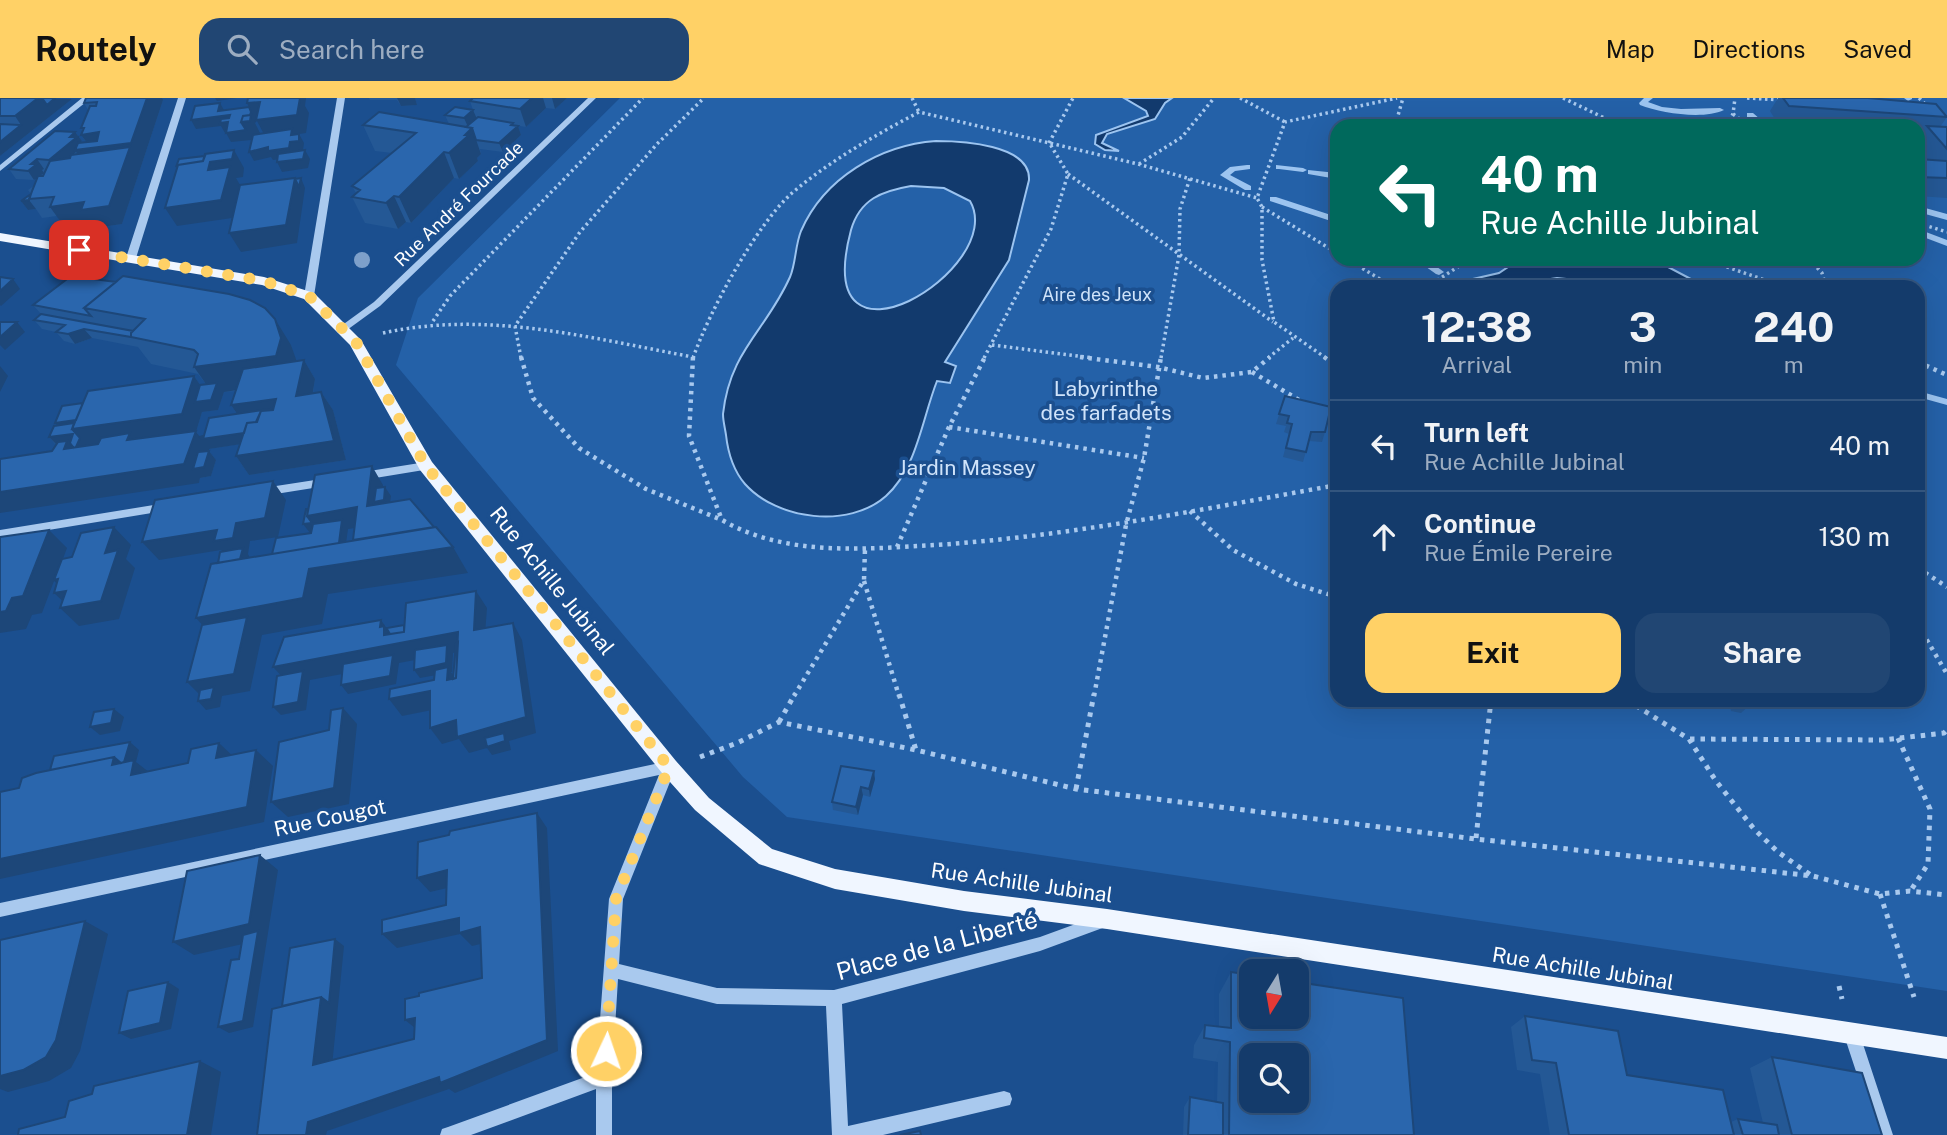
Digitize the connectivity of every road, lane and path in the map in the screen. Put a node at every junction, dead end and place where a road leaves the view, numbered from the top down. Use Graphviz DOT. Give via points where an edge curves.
graph roads {
  1 [pos="87,98"];
  2 [pos="182,98"];
  3 [pos="341,98"];
  4 [pos="592,98"];
  5 [pos="643,98"];
  6 [pos="704,98"];
  7 [pos="912,98"];
  8 [pos="1073,98"];
  9 [pos="1213,98"];
  10 [pos="1240,98"];
  11 [pos="1397,98"];
  12 [pos="1404,98"];
  13 [pos="1563,98"];
  14 [pos="1735,98"];
  15 [pos="1746,98"];
  16 [pos="1919,98"];
  17 [pos="1786,100"];
  18 [pos="1916,107"];
  19 [pos="919,112"];
  20 [pos="1733,114"];
  21 [pos="1397,119"];
  22 [pos="1606,119"];
  23 [pos="1730,119"];
  24 [pos="1740,119"];
  25 [pos="1285,122"];
  26 [pos="1049,143"];
  27 [pos="1138,164"];
  28 [pos="0,169"];
  29 [pos="1068,174"];
  30 [pos="1190,178"];
  31 [pos="1257,198"];
  32 [pos="1262,207"];
  33 [pos="1925,225"];
  34 [pos="1947,232"];
  35 [pos="0,237"];
  36 [pos="1330,249"];
  37 [pos="1179,255"];
  38 [pos="131,258"];
  39 [pos="1358,266"];
  40 [pos="1459,266"];
  41 [pos="1724,266"];
  42 [pos="1382,280"];
  43 [pos="1438,280"];
  44 [pos="1765,280"];
  45 [pos="309,296"];
  46 [pos="432,322"];
  47 [pos="1274,322"];
  48 [pos="515,326"];
  49 [pos="350,335"];
  50 [pos="1293,338"];
  51 [pos="992,345"];
  52 [pos="693,358"];
  53 [pos="1330,360"];
  54 [pos="1925,365"];
  55 [pos="1158,368"];
  56 [pos="1252,372"];
  57 [pos="1947,375"];
  58 [pos="1306,401"];
  59 [pos="1318,405"];
  60 [pos="1330,414"];
  61 [pos="949,427"];
  62 [pos="1144,458"];
  63 [pos="426,466"];
  64 [pos="357,477"];
  65 [pos="343,479"];
  66 [pos="1330,486"];
  67 [pos="247,495"];
  68 [pos="178,505"];
  69 [pos="1189,511"];
  70 [pos="722,520"];
  71 [pos="1126,525"];
  72 [pos="0,534"];
  73 [pos="897,547"];
  74 [pos="865,548"];
  75 [pos="1925,573"];
  76 [pos="863,580"];
  77 [pos="1947,587"];
  78 [pos="1330,595"];
  79 [pos="1925,637"];
  80 [pos="1947,674"];
  81 [pos="1490,707"];
  82 [pos="1638,707"];
  83 [pos="779,722"];
  84 [pos="1947,730"];
  85 [pos="1898,738"];
  86 [pos="1689,739"];
  87 [pos="737,743"];
  88 [pos="916,751"];
  89 [pos="669,767"];
  90 [pos="1076,789"];
  91 [pos="1476,839"];
  92 [pos="1813,876"];
  93 [pos="1910,891"];
  94 [pos="1880,894"];
  95 [pos="1947,895"];
  96 [pos="0,910"];
  97 [pos="1107,919"];
  98 [pos="610,969"];
  99 [pos="1914,997"];
  100 [pos="834,998"];
  101 [pos="1852,1035"];
  102 [pos="1947,1048"];
  103 [pos="604,1078"];
  104 [pos="1004,1099"];
  105 [pos="448,1135"];
  106 [pos="604,1135"];
  107 [pos="840,1135"];
  108 [pos="846,1135"];
  109 [pos="1885,1135"];
  1 -- 28 [label="street"];
  2 -- 38 [label="street"];
  3 -- 45 [label="street"];
  4 -- 49 [label="street, Rue André Fourcade"];
  5 -- 46 [label="path" via="450,296"];
  6 -- 48 [label="path" via="580,232"];
  7 -- 19 [label="path"];
  8 -- 26 [label="path"];
  9 -- 27 [label="path" via="1196,126 1170,148"];
  10 -- 25 [label="path"];
  11 -- 25 [label="path"];
  12 -- 21 [label="path"];
  13 -- 22 [label="path"];
  14 -- 20 [label="path"];
  15 -- 17 [label="path"];
  16 -- 18 [label="path" via="1929,108"];
  19 -- 26 [label="path"];
  19 -- 52 [label="path" via="853,147 790,195 746,251"];
  20 -- 23 [label="path"];
  20 -- 24 [label="path"];
  25 -- 31 [label="path"];
  26 -- 27 [label="path"];
  26 -- 29 [label="path"];
  27 -- 30 [label="path"];
  29 -- 37 [label="path"];
  29 -- 51 [label="path" via="1051,229"];
  30 -- 31 [label="path"];
  30 -- 37 [label="path" via="1180,209"];
  31 -- 32 [label="path"];
  32 -- 36 [label="path"];
  32 -- 47 [label="path" via="1262,260"];
  33 -- 34 [label="path"];
  35 -- 38 [label="main road"];
  37 -- 47 [label="path"];
  37 -- 55 [label="path"];
  38 -- 45 [label="main road" via="264,281"];
  39 -- 42 [label="path"];
  40 -- 43 [label="path"];
  41 -- 44 [label="path"];
  45 -- 49 [label="main road, Rue Achille Jubinal"];
  46 -- 48 [label="path"];
  46 -- 49 [label="path"];
  47 -- 50 [label="path"];
  48 -- 52 [label="path"];
  48 -- 70 [label="path" via="533,398 579,448 646,489"];
  49 -- 63 [label="main road, Rue Achille Jubinal"];
  50 -- 53 [label="path"];
  50 -- 56 [label="path"];
  51 -- 55 [label="path"];
  51 -- 61 [label="path"];
  52 -- 70 [label="path" via="689,436"];
  54 -- 57 [label="path"];
  55 -- 56 [label="path" via="1203,377"];
  55 -- 62 [label="path"];
  56 -- 58 [label="path"];
  59 -- 60 [label="path"];
  61 -- 62 [label="path"];
  61 -- 73 [label="path"];
  62 -- 71 [label="path"];
  63 -- 64 [label="street"];
  63 -- 89 [label="main road, Rue Achille Jubinal"];
  65 -- 67 [label="street"];
  66 -- 69 [label="path"];
  68 -- 72 [label="street"];
  69 -- 71 [label="path"];
  69 -- 78 [label="path" via="1233,550 1296,584"];
  70 -- 74 [label="path" via="751,535"];
  71 -- 73 [label="path" via="978,543"];
  71 -- 90 [label="path"];
  73 -- 74 [label="path"];
  74 -- 76 [label="path"];
  75 -- 77 [label="path"];
  76 -- 83 [label="path"];
  76 -- 88 [label="path"];
  79 -- 80 [label="path"];
  81 -- 91 [label="path"];
  82 -- 86 [label="path"];
  83 -- 87 [label="path"];
  83 -- 88 [label="path"];
  84 -- 85 [label="path"];
  85 -- 86 [label="path"];
  85 -- 93 [label="path" via="1930,809 1927,864"];
  86 -- 92 [label="path" via="1754,829"];
  88 -- 90 [label="path"];
  89 -- 96 [label="street, Rue Cougot"];
  89 -- 97 [label="main road, Rue Achille Jubinal" via="702,804 766,857 835,879"];
  89 -- 98 [label="street" via="616,899"];
  90 -- 91 [label="path"];
  91 -- 92 [label="path"];
  92 -- 94 [label="path"];
  93 -- 94 [label="path"];
  93 -- 95 [label="path"];
  94 -- 99 [label="path"];
  97 -- 100 [label="street, Place de la Liberté" via="1040,944"];
  97 -- 101 [label="main road, Rue Achille Jubinal"];
  98 -- 100 [label="street, Place de la Liberté" via="717,996"];
  98 -- 103 [label="street"];
  100 -- 107 [label="street"];
  101 -- 102 [label="main road, Rue Achille Jubinal"];
  101 -- 109 [label="street"];
  103 -- 105 [label="street"];
  103 -- 106 [label="street"];
  104 -- 108 [label="street"];
}
